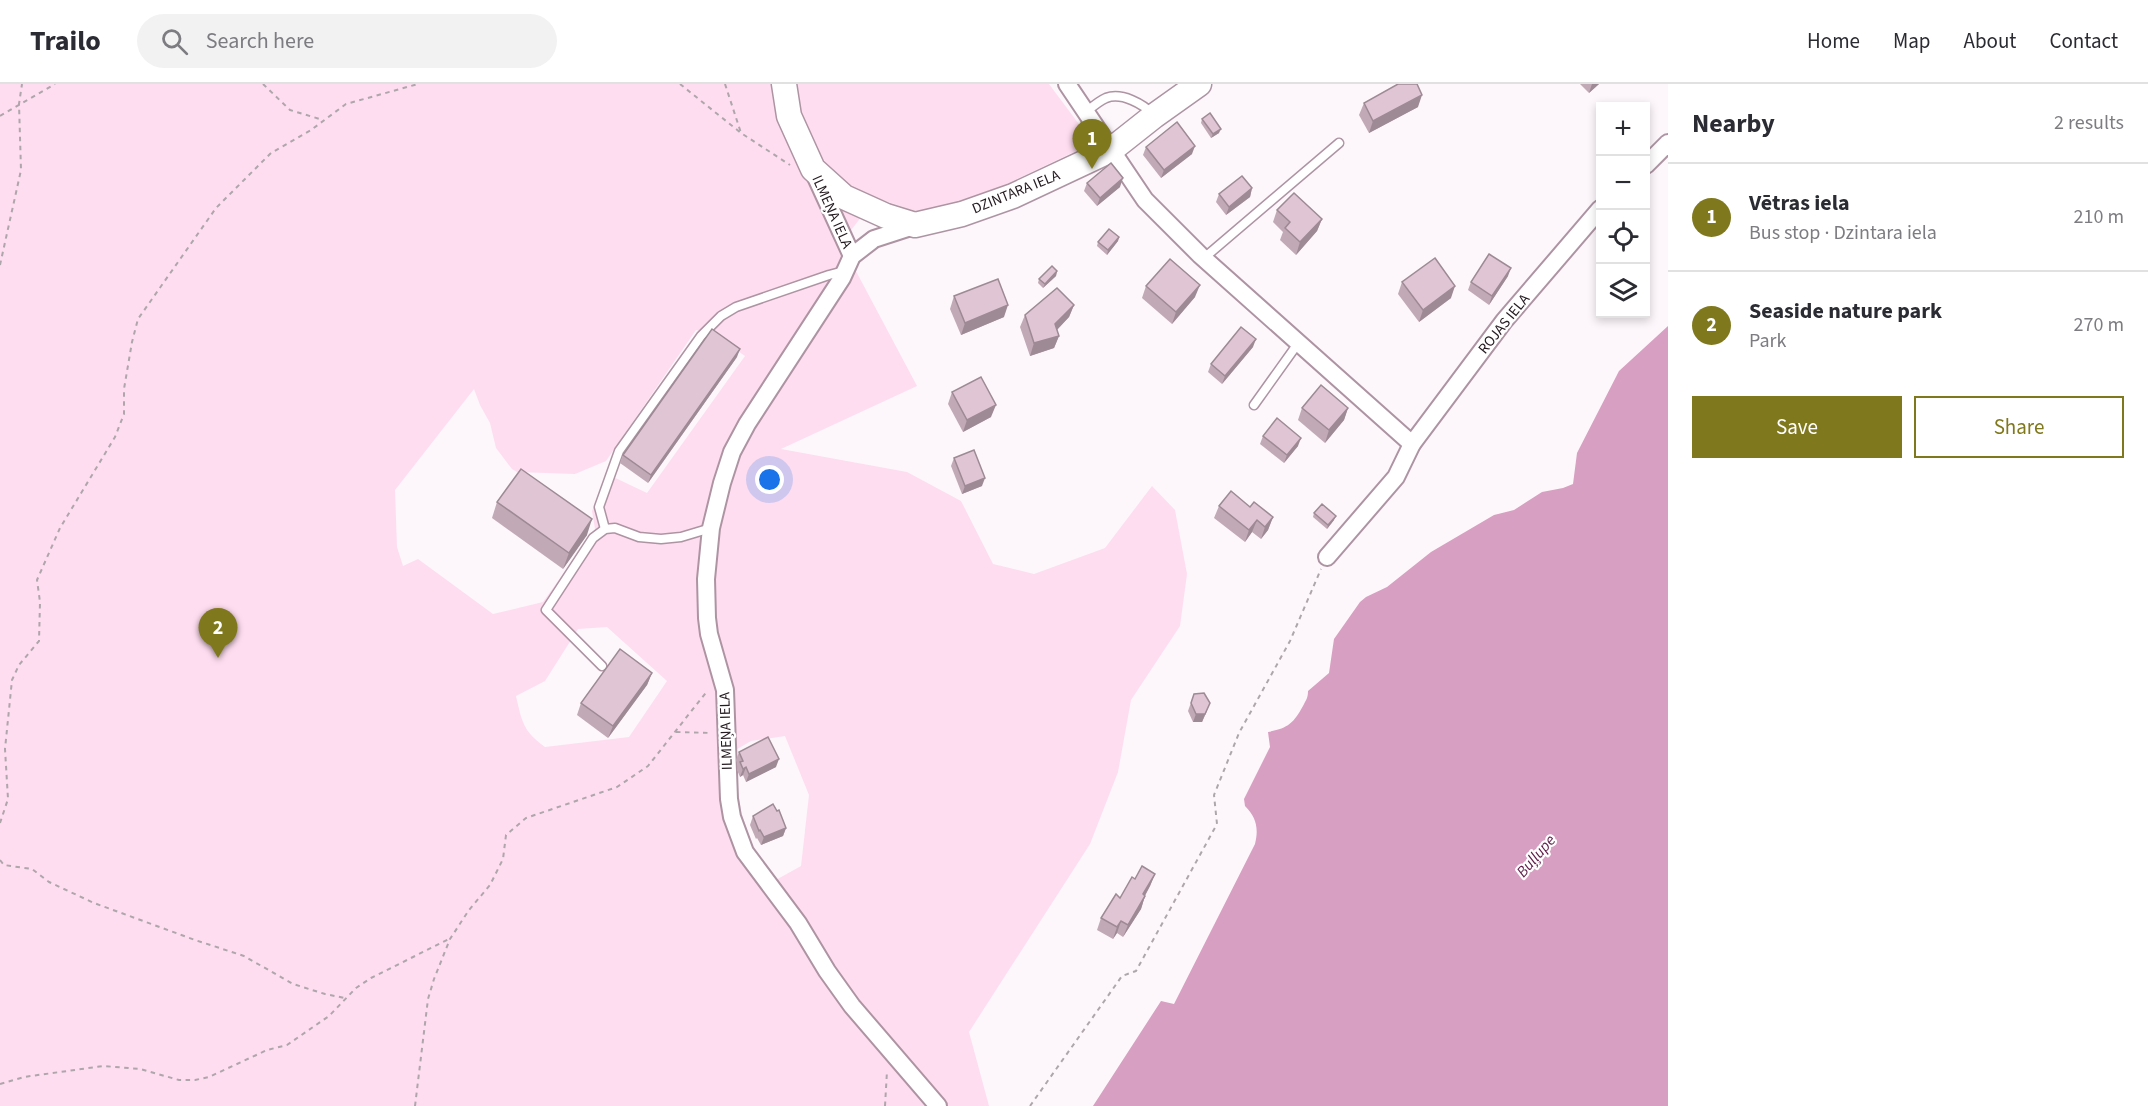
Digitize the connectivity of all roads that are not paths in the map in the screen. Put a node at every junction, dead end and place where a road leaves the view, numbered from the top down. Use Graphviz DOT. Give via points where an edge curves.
graph roads {
  1 [pos="784,84"];
  2 [pos="1067,84"];
  3 [pos="1199,84"];
  4 [pos="1086,112"];
  5 [pos="1154,116"];
  6 [pos="1339,143"];
  7 [pos="1668,143"];
  8 [pos="1111,150"];
  9 [pos="1650,161"];
  10 [pos="813,169"];
  11 [pos="1598,210"];
  12 [pos="915,225"];
  13 [pos="1204,258"];
  14 [pos="848,263"];
  15 [pos="1299,342"];
  16 [pos="1254,405"];
  17 [pos="1412,444"];
  18 [pos="711,528"];
  19 [pos="605,529"];
  20 [pos="1327,556"];
  21 [pos="602,666"];
  22 [pos="938,1106"];
  1 -- 10 [label="street, ILMEŅA IELA" via="789,116"];
  2 -- 4 [label="street"];
  3 -- 5 [label="street, DZINTARA IELA"];
  4 -- 5 [label="lane" via="1107,98 1125,98 1145,106"];
  4 -- 8 [label="street"];
  5 -- 8 [label="street, DZINTARA IELA"];
  6 -- 13 [label="lane"];
  7 -- 9 [label="street"];
  8 -- 12 [label="street, DZINTARA IELA" via="1013,196"];
  8 -- 13 [label="street" via="1145,200"];
  10 -- 12 [label="street, ILMEŅA IELA" via="844,197"];
  10 -- 14 [label="street, ILMEŅA IELA"];
  11 -- 17 [label="street, ROJAS IELA" via="1504,321"];
  12 -- 14 [label="street, ILMEŅA IELA" via="874,239"];
  13 -- 15 [label="street"];
  14 -- 18 [label="street, ILMEŅA IELA" via="732,452"];
  14 -- 19 [label="lane" via="828,275 736,307 700,336 619,451 599,507"];
  15 -- 16 [label="lane"];
  15 -- 17 [label="street"];
  17 -- 20 [label="street, ROJAS IELA" via="1396,477"];
  18 -- 19 [label="lane" via="661,539"];
  18 -- 22 [label="street, ILMEŅA IELA" via="707,618 725,690 732,818 745,852 798,923 852,1006"];
  19 -- 21 [label="lane" via="593,538 546,610"];
}
